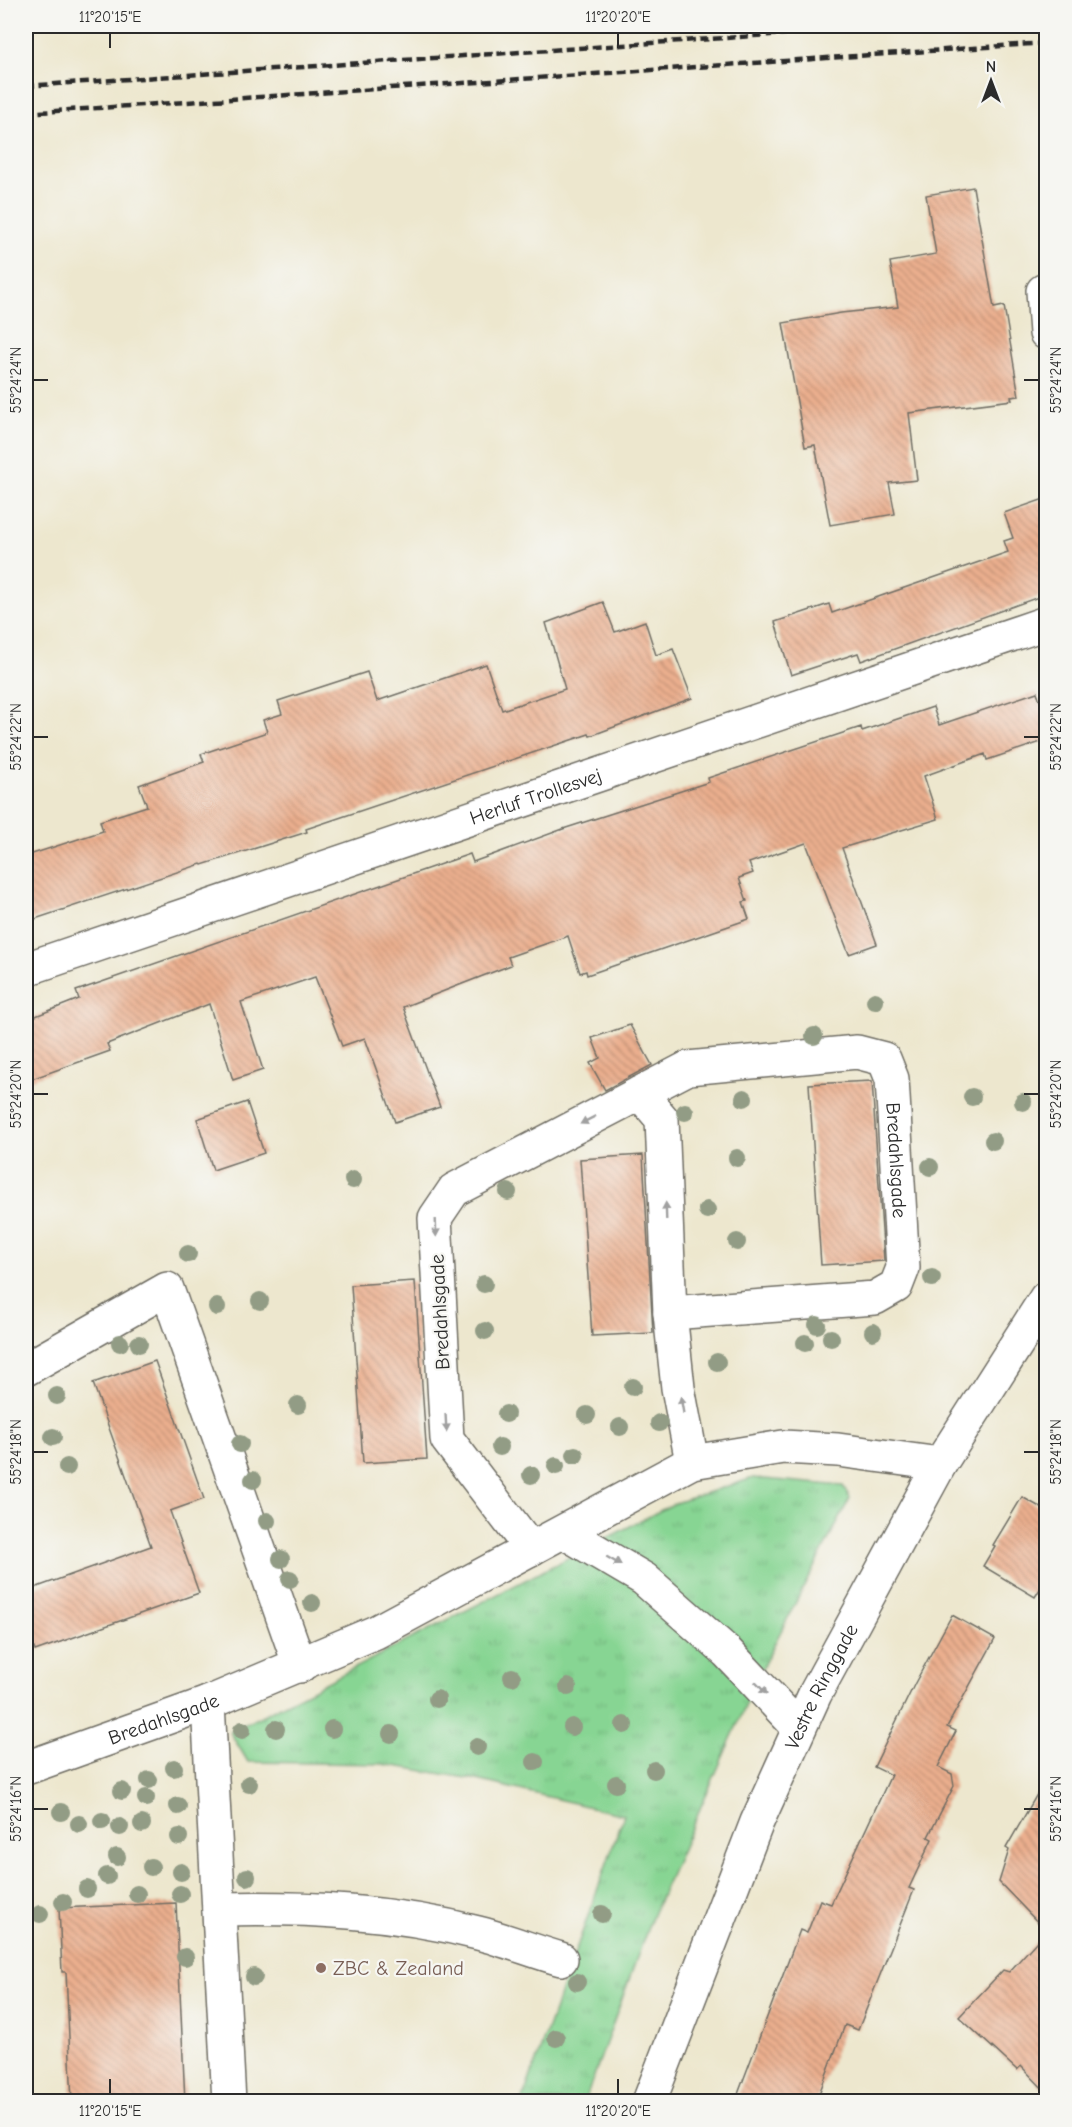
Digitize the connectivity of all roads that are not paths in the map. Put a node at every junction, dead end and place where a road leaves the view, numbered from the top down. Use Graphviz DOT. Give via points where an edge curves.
graph roads {
  1 [pos="1043,291"];
  2 [pos="1047,333"];
  3 [pos="1047,623"];
  4 [pos="26,969"];
  5 [pos="640,1093"];
  6 [pos="1047,1298"];
  7 [pos="670,1313"];
  8 [pos="26,1369"];
  9 [pos="692,1462"];
  10 [pos="940,1464"];
  11 [pos="564,1532"];
  12 [pos="531,1549"];
  13 [pos="300,1666"];
  14 [pos="208,1704"];
  15 [pos="799,1728"];
  16 [pos="26,1768"];
  17 [pos="219,1909"];
  18 [pos="561,1959"];
  19 [pos="229,2102"];
  20 [pos="649,2102"];
  1 -- 2 [label="street"];
  3 -- 4 [label="street, Herluf Trollesvej"];
  7 -- 5 [label="street, one-way" via="662,1119"];
  5 -- 7 [label="street, Bredahlsgade" via="688,1068 857,1052 884,1059 892,1079 903,1268 896,1286 875,1298"];
  5 -- 12 [label="street, Bredahlsgade, one-way" via="454,1190 435,1218 447,1439"];
  6 -- 10 [label="street, Vestre Ringgade"];
  9 -- 7 [label="street, one-way" via="678,1388"];
  8 -- 13 [label="street" via="167,1289"];
  9 -- 10 [label="street, Bredahlsgade" via="783,1447"];
  9 -- 11 [label="street, Bredahlsgade"];
  10 -- 15 [label="street, Vestre Ringgade"];
  11 -- 12 [label="street, Bredahlsgade"];
  11 -- 15 [label="street, one-way" via="644,1579 727,1652"];
  12 -- 13 [label="street, Bredahlsgade" via="376,1632"];
  13 -- 14 [label="street, Bredahlsgade"];
  14 -- 16 [label="street, Bredahlsgade"];
  14 -- 17 [label="street"];
  15 -- 20 [label="street, Vestre Ringgade" via="757,1822"];
  17 -- 18 [label="street" via="306,1908 393,1916 478,1933"];
  17 -- 19 [label="street"];
}
